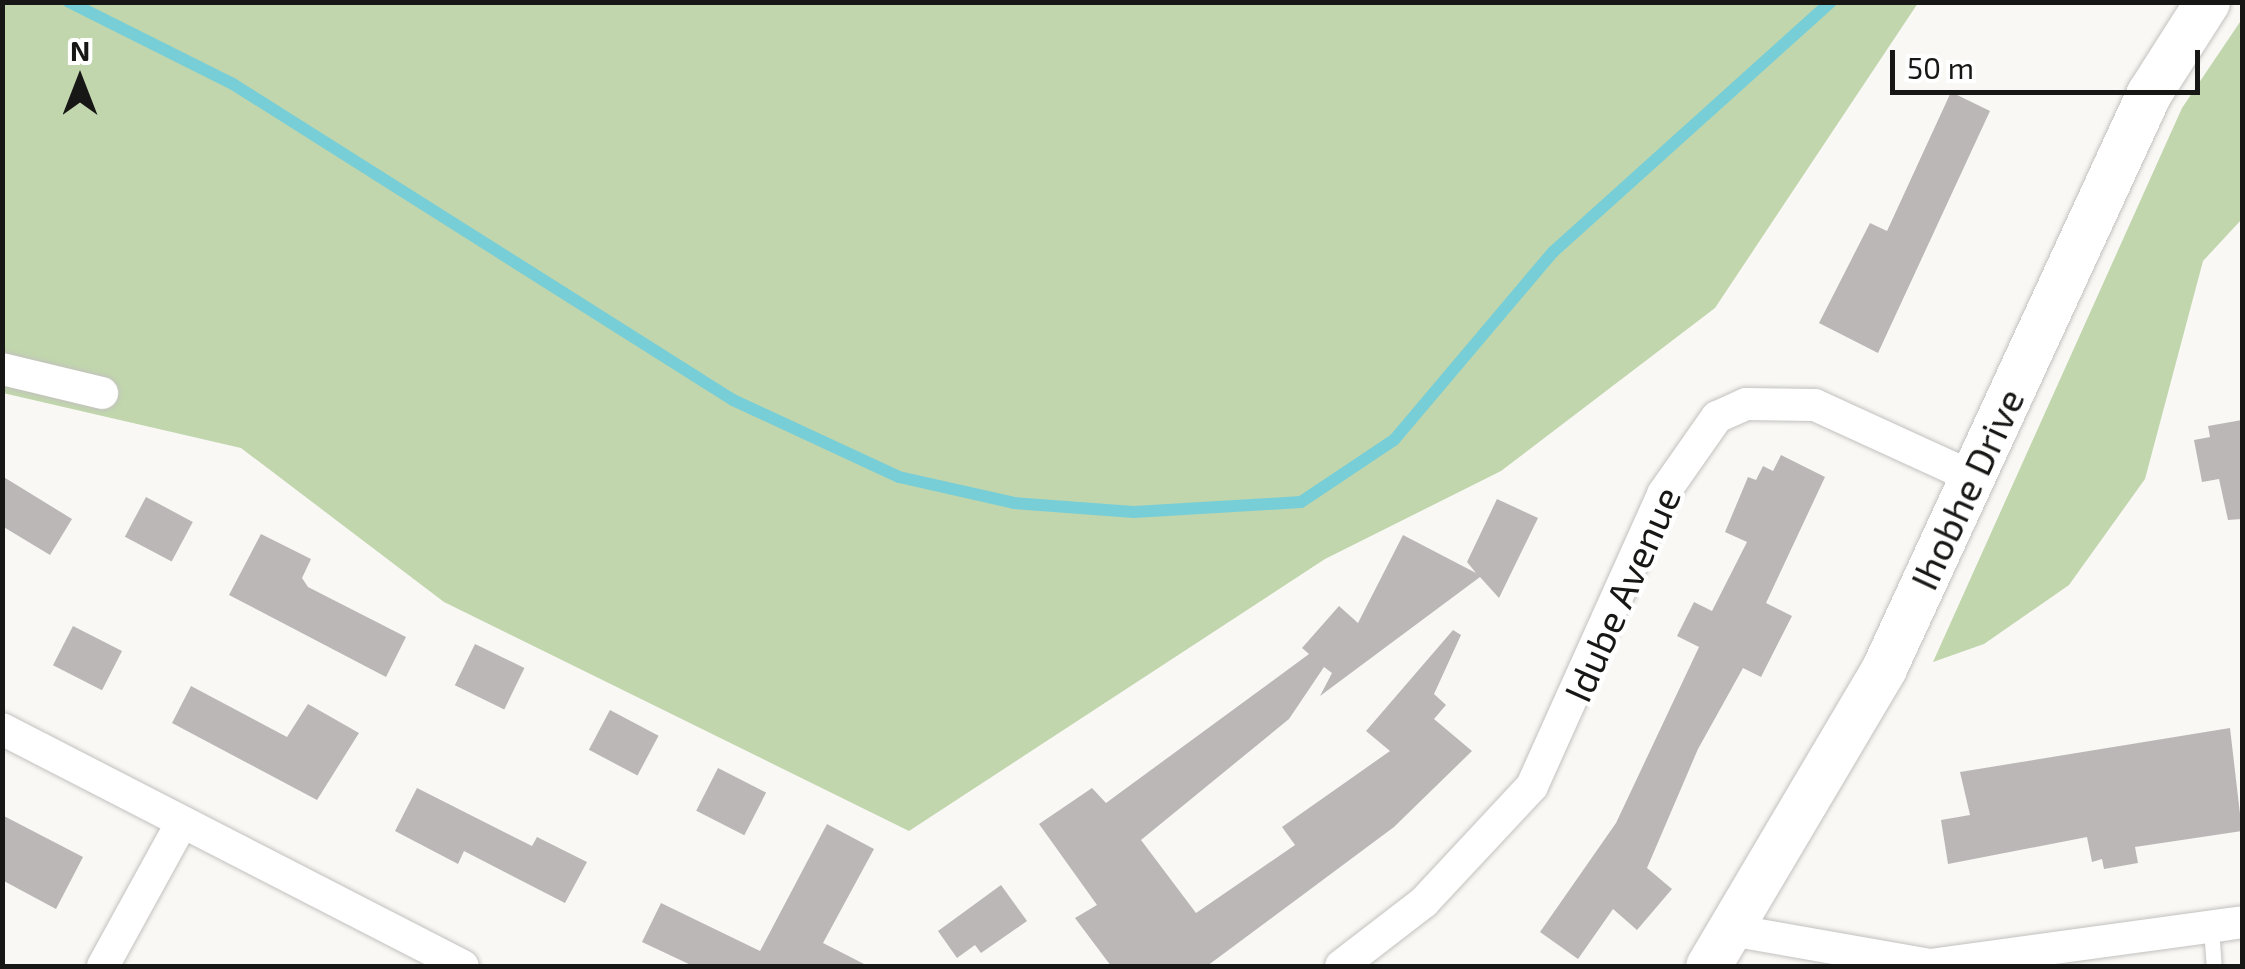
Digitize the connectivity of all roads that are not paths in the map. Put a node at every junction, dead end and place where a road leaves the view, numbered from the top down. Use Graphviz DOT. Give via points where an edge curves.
graph roads {
  1 [pos="2207,2"];
  2 [pos="2,369"];
  3 [pos="102,393"];
  4 [pos="1972,477"];
  5 [pos="2,728"];
  6 [pos="180,824"];
  7 [pos="2226,925"];
  8 [pos="1720,948"];
  9 [pos="104,966"];
  10 [pos="463,966"];
  11 [pos="1340,966"];
  12 [pos="2214,966"];
  1 -- 4 [label="street, Ihobhe Drive" via="2149,93"];
  2 -- 3 [label="street"];
  4 -- 8 [label="street, Ihobhe Drive" via="1884,668"];
  4 -- 11 [label="street, Idube Avenue" via="1815,405 1746,404 1717,417 1663,494 1532,786 1424,902"];
  5 -- 6 [label="street"];
  6 -- 9 [label="street"];
  6 -- 10 [label="street"];
  7 -- 8 [label="street" via="1930,964"];
  7 -- 12 [label="lane"];
}
